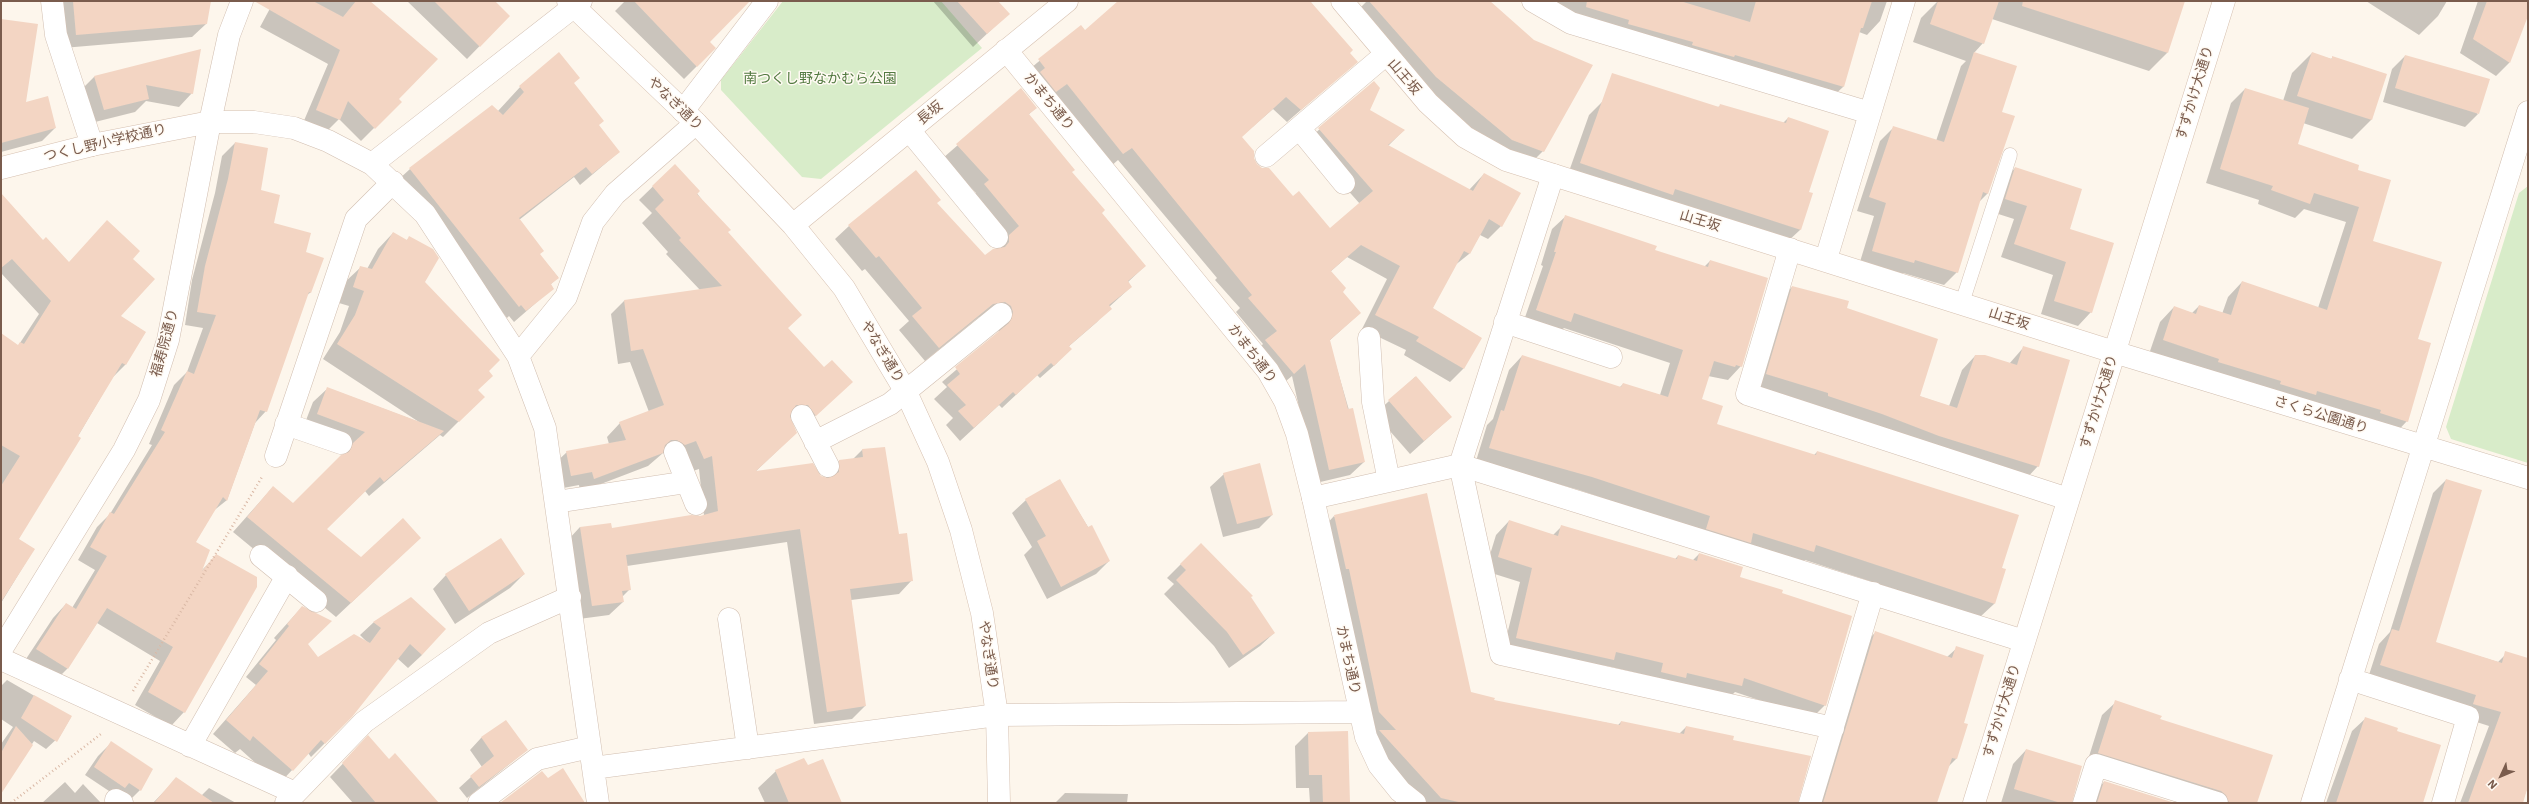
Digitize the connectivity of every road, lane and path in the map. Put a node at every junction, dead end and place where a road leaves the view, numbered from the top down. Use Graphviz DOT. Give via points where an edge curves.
graph roads {
  1 [pos="52,1"];
  2 [pos="242,1"];
  3 [pos="767,1"];
  4 [pos="1067,1"];
  5 [pos="1342,1"];
  6 [pos="1533,1"];
  7 [pos="1904,1"];
  8 [pos="2224,1"];
  9 [pos="574,3"];
  10 [pos="1006,50"];
  11 [pos="1386,55"];
  12 [pos="2528,112"];
  13 [pos="1870,113"];
  14 [pos="689,117"];
  15 [pos="210,122"];
  16 [pos="1299,128"];
  17 [pos="908,130"];
  18 [pos="92,145"];
  19 [pos="2010,155"];
  20 [pos="1266,156"];
  21 [pos="372,164"];
  22 [pos="1,168"];
  23 [pos="2520,168"];
  24 [pos="1553,175"];
  25 [pos="393,182"];
  26 [pos="1344,183"];
  27 [pos="793,225"];
  28 [pos="998,237"];
  29 [pos="1790,249"];
  30 [pos="1826,259"];
  31 [pos="1962,303"];
  32 [pos="1001,314"];
  33 [pos="1505,322"];
  34 [pos="1369,338"];
  35 [pos="2114,352"];
  36 [pos="518,356"];
  37 [pos="1611,357"];
  38 [pos="906,392"];
  39 [pos="802,416"];
  40 [pos="286,424"];
  41 [pos="815,442"];
  42 [pos="341,443"];
  43 [pos="2423,446"];
  44 [pos="676,452"];
  45 [pos="276,456"];
  46 [pos="1460,465"];
  47 [pos="828,466"];
  48 [pos="2528,478"];
  49 [pos="1388,481"];
  50 [pos="687,482"];
  51 [pos="1313,498"];
  52 [pos="2068,499"];
  53 [pos="556,502"];
  54 [pos="696,504"];
  55 [pos="260,556"];
  56 [pos="287,576"];
  57 [pos="1873,593"];
  58 [pos="570,597"];
  59 [pos="316,601"];
  60 [pos="729,619"];
  61 [pos="2024,641"];
  62 [pos="1,650"];
  63 [pos="1,659"];
  64 [pos="2350,679"];
  65 [pos="1360,712"];
  66 [pos="121,713"];
  67 [pos="997,715"];
  68 [pos="1833,728"];
  69 [pos="190,746"];
  70 [pos="590,747"];
  71 [pos="748,748"];
  72 [pos="593,768"];
  73 [pos="291,798"];
  74 [pos="11,803"];
  75 [pos="479,803"];
  76 [pos="598,803"];
  77 [pos="999,803"];
  78 [pos="1415,803"];
  79 [pos="1810,803"];
  80 [pos="1974,803"];
  81 [pos="2084,803"];
  82 [pos="2217,803"];
  83 [pos="2312,803"];
  84 [pos="2443,803"];
  1 -- 18 [label="street" via="56,35"];
  2 -- 15 [label="street, 福寿院通り" via="230,35"];
  3 -- 14 [label="street"];
  4 -- 10 [label="street, 長坂"];
  5 -- 11 [label="street, 山王坂"];
  6 -- 13 [label="street" via="1571,23"];
  7 -- 13 [label="street"];
  8 -- 35 [label="street, すずかけ大通り"];
  9 -- 14 [label="street, やなぎ通り"];
  9 -- 21 [label="street"];
  10 -- 17 [label="street, 長坂"];
  10 -- 51 [label="street, かまち通り" via="1268,370 1285,401 1297,434"];
  11 -- 16 [label="street"];
  11 -- 24 [label="street, 山王坂" via="1428,103 1465,137 1506,160"];
  12 -- 23 [label="street"];
  13 -- 30 [label="street"];
  14 -- 27 [label="street, やなぎ通り"];
  14 -- 36 [label="street" via="615,194 593,222 566,297"];
  15 -- 18 [label="street, つくし野小学校通り"];
  15 -- 21 [label="street, つくし野小学校通り" via="254,122 294,128 328,141"];
  15 -- 62 [label="street, 福寿院通り" via="168,340 149,400 124,450"];
  16 -- 20 [label="street"];
  16 -- 26 [label="street"];
  17 -- 27 [label="street, 長坂"];
  17 -- 28 [label="street"];
  18 -- 22 [label="street, つくし野小学校通り"];
  19 -- 31 [label="lane"];
  21 -- 25 [label="street, つくし野小学校通り"];
  23 -- 43 [label="street"];
  24 -- 29 [label="street, 山王坂"];
  24 -- 33 [label="street"];
  25 -- 36 [label="street, つくし野小学校通り" via="425,214"];
  25 -- 40 [label="street" via="356,219"];
  27 -- 38 [label="street, やなぎ通り" via="844,288"];
  29 -- 30 [label="street, 山王坂"];
  29 -- 52 [label="street" via="1747,394"];
  30 -- 31 [label="street, 山王坂"];
  31 -- 35 [label="street, 山王坂"];
  32 -- 38 [label="street"];
  33 -- 37 [label="street"];
  33 -- 46 [label="street"];
  34 -- 49 [label="street" via="1373,402"];
  35 -- 43 [label="street, さくら公園通り"];
  35 -- 52 [label="street, すずかけ大通り"];
  36 -- 53 [label="street, つくし野小学校通り" via="545,428"];
  38 -- 41 [label="street" via="890,404"];
  38 -- 67 [label="street, やなぎ通り" via="938,462 961,530 982,613"];
  39 -- 41 [label="street"];
  40 -- 42 [label="street"];
  40 -- 45 [label="street"];
  41 -- 47 [label="street"];
  43 -- 48 [label="street, さくら公園通り"];
  43 -- 64 [label="street"];
  44 -- 50 [label="street"];
  45 -- 66 [label="path"];
  46 -- 49 [label="street"];
  46 -- 57 [label="street"];
  46 -- 68 [label="street" via="1501,654"];
  49 -- 51 [label="street"];
  50 -- 53 [label="street"];
  50 -- 54 [label="street"];
  51 -- 65 [label="street, かまち通り"];
  52 -- 61 [label="street, すずかけ大通り"];
  53 -- 58 [label="street, つくし野小学校通り"];
  55 -- 56 [label="street"];
  56 -- 59 [label="street"];
  56 -- 69 [label="street"];
  57 -- 61 [label="street"];
  57 -- 68 [label="street"];
  58 -- 70 [label="street, つくし野小学校通り"];
  58 -- 73 [label="street" via="489,633 364,722"];
  60 -- 71 [label="street"];
  61 -- 80 [label="street, すずかけ大通り"];
  63 -- 66 [label="street"];
  64 -- 83 [label="street"];
  64 -- 84 [label="street" via="2468,717"];
  65 -- 67 [label="street"];
  65 -- 78 [label="street, かまち通り" via="1366,736 1379,765 1400,791"];
  66 -- 69 [label="street"];
  66 -- 74 [label="path" via="112,726"];
  67 -- 71 [label="street"];
  67 -- 77 [label="street, やなぎ通り"];
  68 -- 79 [label="street"];
  69 -- 73 [label="street"];
  70 -- 72 [label="street, つくし野小学校通り"];
  70 -- 75 [label="street" via="537,759"];
  71 -- 72 [label="street"];
  72 -- 76 [label="street, つくし野小学校通り"];
  81 -- 82 [label="street" via="2096,765"];
}
